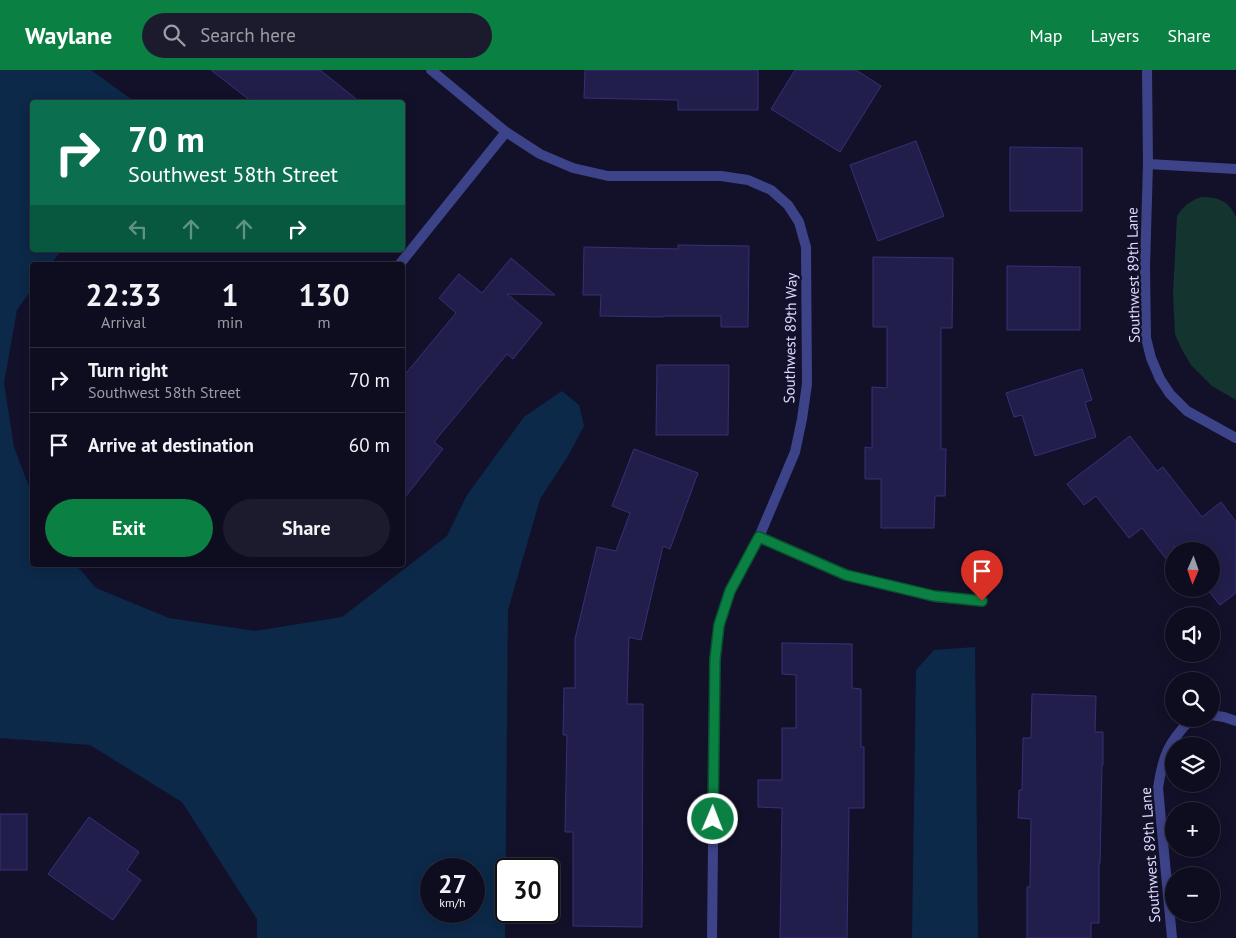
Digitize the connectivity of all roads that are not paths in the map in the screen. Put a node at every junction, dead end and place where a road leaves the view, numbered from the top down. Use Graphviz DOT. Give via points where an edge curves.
graph roads {
  1 [pos="431,70"];
  2 [pos="1147,70"];
  3 [pos="506,132"];
  4 [pos="1148,164"];
  5 [pos="1236,169"];
  6 [pos="401,262"];
  7 [pos="1236,438"];
  8 [pos="759,537"];
  9 [pos="982,601"];
  10 [pos="1220,716"];
  11 [pos="1236,721"];
  12 [pos="1183,727"];
  13 [pos="712,938"];
  14 [pos="1172,938"];
  1 -- 3 [label="street, Southwest 89th Way"];
  2 -- 4 [label="street, Southwest 89th Lane"];
  3 -- 6 [label="street"];
  3 -- 8 [label="street, Southwest 89th Way" via="540,154 573,168 608,176 721,176 748,180 771,190 788,205 799,222 806,247 807,384 795,452"];
  4 -- 5 [label="street"];
  4 -- 7 [label="street, Southwest 89th Lane" via="1146,338 1151,358 1170,394 1187,411"];
  8 -- 9 [label="street" via="846,575 934,596"];
  8 -- 13 [label="street, Southwest 89th Way" via="730,591 719,625 716,650"];
  10 -- 11 [label="street"];
  12 -- 14 [label="street, Southwest 89th Lane" via="1170,744 1161,766 1158,788"];
}
